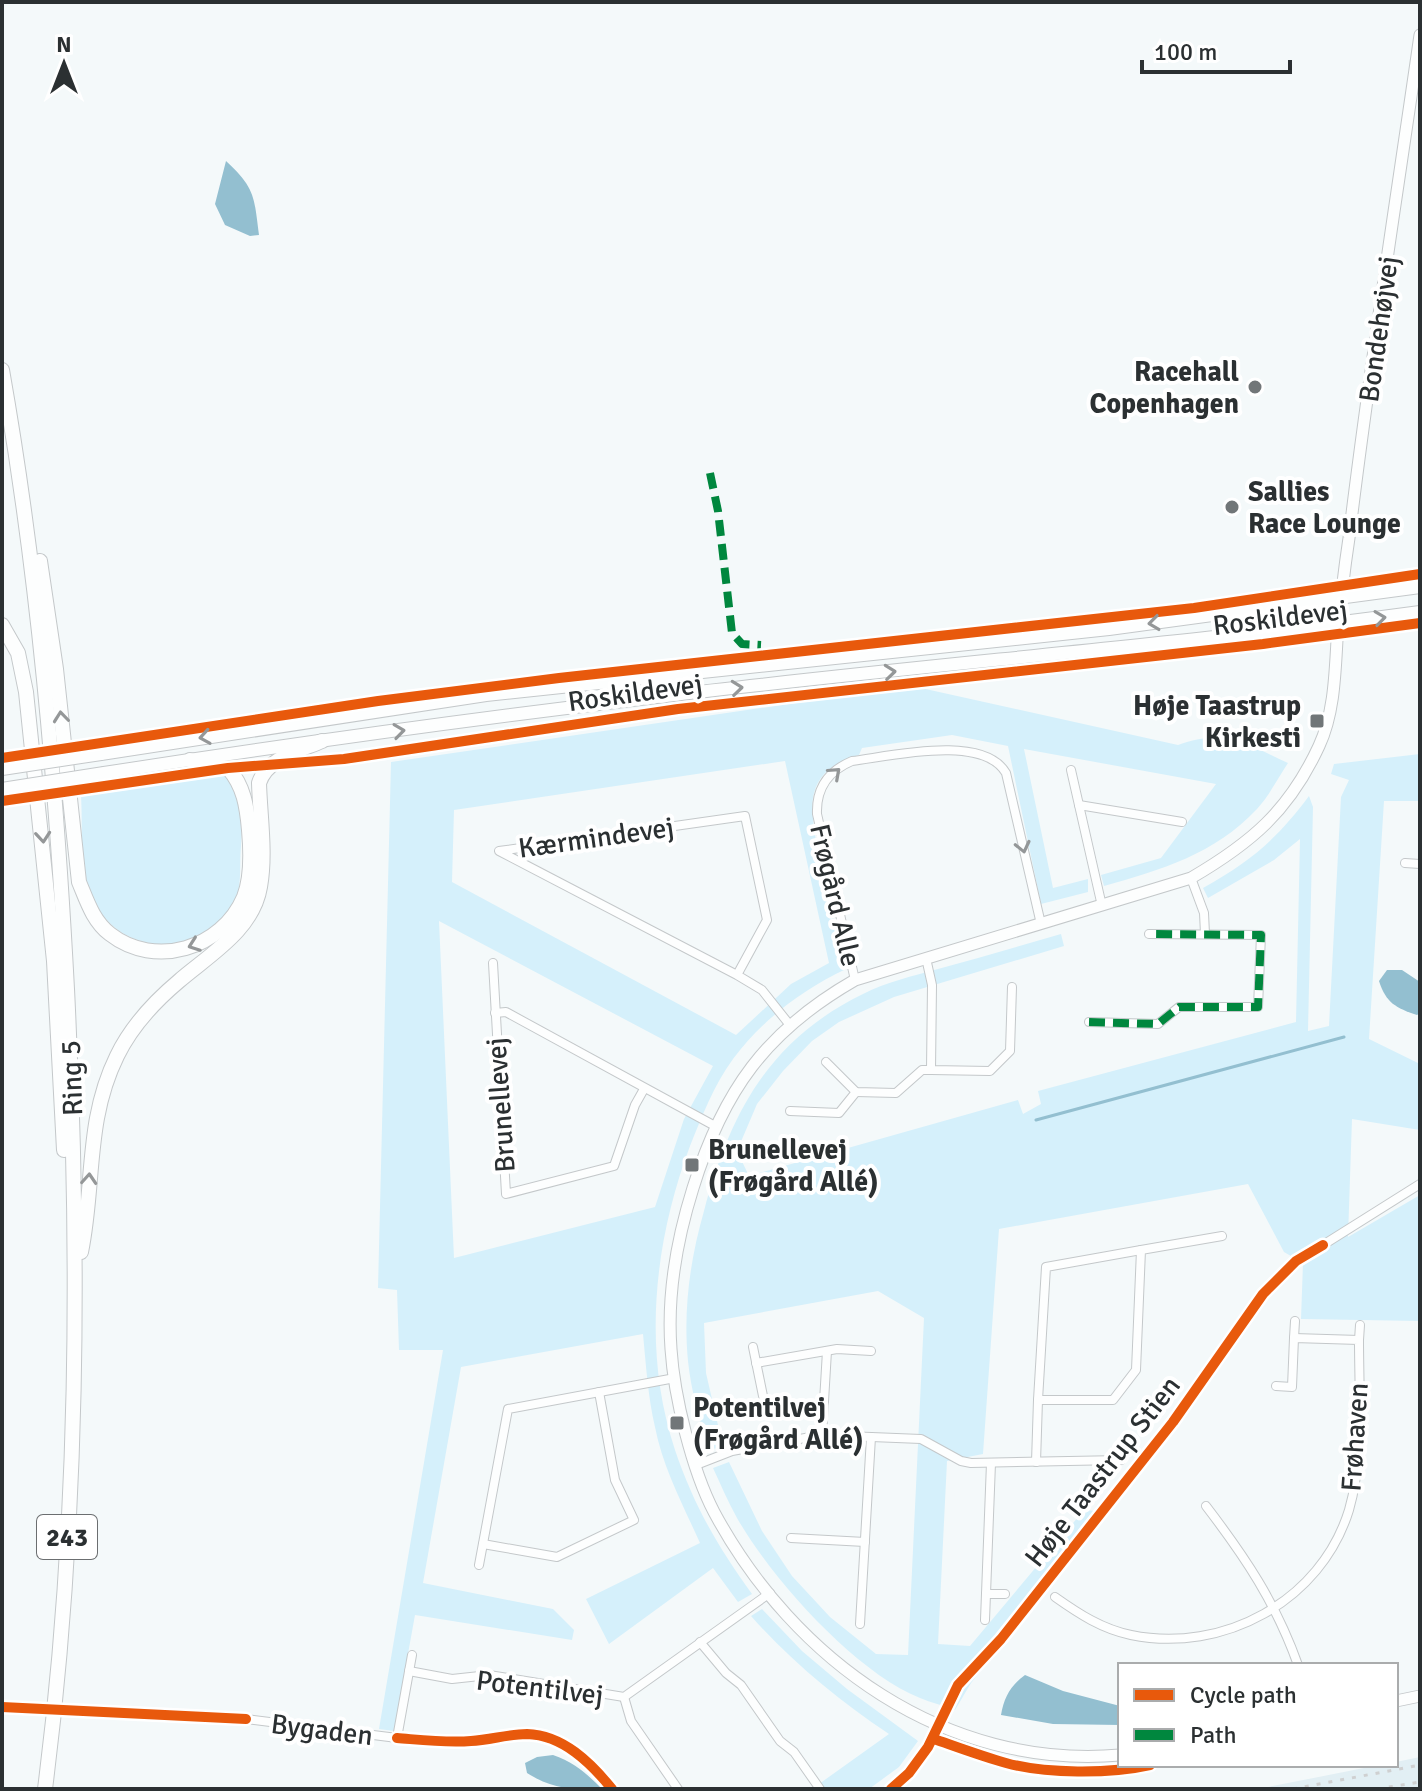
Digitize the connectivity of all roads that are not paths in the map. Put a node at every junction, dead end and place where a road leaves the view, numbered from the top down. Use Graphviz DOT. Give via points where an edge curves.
graph roads {
  1 [pos="1420,35"];
  2 [pos="2,370"];
  3 [pos="12,428"];
  4 [pos="1420,587"];
  5 [pos="1342,598"];
  6 [pos="1420,612"];
  7 [pos="1339,623"];
  8 [pos="2,625"];
  9 [pos="322,741"];
  10 [pos="190,760"];
  11 [pos="2,769"];
  12 [pos="1071,770"];
  13 [pos="2,789"];
  14 [pos="1079,805"];
  15 [pos="1182,822"];
  16 [pos="1405,863"];
  17 [pos="1420,864"];
  18 [pos="1191,878"];
  19 [pos="1102,906"];
  20 [pos="1041,924"];
  21 [pos="1149,934"];
  22 [pos="1205,934"];
  23 [pos="926,958"];
  24 [pos="493,963"];
  25 [pos="737,975"];
  26 [pos="855,980"];
  27 [pos="1012,987"];
  28 [pos="495,1013"];
  29 [pos="1089,1022"];
  30 [pos="789,1024"];
  31 [pos="826,1062"];
  32 [pos="931,1070"];
  33 [pos="644,1089"];
  34 [pos="856,1092"];
  35 [pos="790,1111"];
  36 [pos="715,1126"];
  37 [pos="1420,1184"];
  38 [pos="1222,1236"];
  39 [pos="75,1237"];
  40 [pos="1323,1245"];
  41 [pos="1141,1250"];
  42 [pos="75,1284"];
  43 [pos="1295,1321"];
  44 [pos="1360,1325"];
  45 [pos="1294,1338"];
  46 [pos="1359,1340"];
  47 [pos="753,1347"];
  48 [pos="827,1351"];
  49 [pos="871,1351"];
  50 [pos="756,1363"];
  51 [pos="675,1378"];
  52 [pos="1276,1386"];
  53 [pos="599,1392"];
  54 [pos="763,1396"];
  55 [pos="1038,1400"];
  56 [pos="822,1435"];
  57 [pos="871,1437"];
  58 [pos="1121,1460"];
  59 [pos="1036,1462"];
  60 [pos="991,1463"];
  61 [pos="696,1465"];
  62 [pos="1206,1506"];
  63 [pos="791,1538"];
  64 [pos="865,1542"];
  65 [pos="483,1544"];
  66 [pos="479,1565"];
  67 [pos="770,1593"];
  68 [pos="986,1594"];
  69 [pos="1005,1594"];
  70 [pos="1055,1597"];
  71 [pos="1275,1608"];
  72 [pos="985,1620"];
  73 [pos="860,1624"];
  74 [pos="700,1642"];
  75 [pos="412,1655"];
  76 [pos="1297,1663"];
  77 [pos="409,1671"];
  78 [pos="1420,1696"];
  79 [pos="624,1697"];
  80 [pos="1398,1701"];
  81 [pos="246,1719"];
  82 [pos="1118,1755"];
  83 [pos="818,1786"];
  84 [pos="45,1789"];
  85 [pos="678,1789"];
  86 [pos="806,1789"];
  1 -- 5 [label="street, Bondehøjvej"];
  2 -- 3 [label="highway, Ring 5 / 243"];
  10 -- 3 [label="highway, one-way" via="228,768 241,788 250,836 248,885 237,909 213,937 188,949 134,948 109,934 92,913 79,882 56,669 26,473"];
  3 -- 39 [label="highway, Ring 5 / 243" via="58,820"];
  4 -- 5 [label="main road, Roskildevej"];
  5 -- 7 [label="street, Bondehøjvej"];
  5 -- 11 [label="main road, Roskildevej, one-way, bridge" via="1109,629 486,695"];
  7 -- 6 [label="main road, Roskildevej, one-way"];
  9 -- 7 [label="main road, Roskildevej, one-way" via="666,695"];
  7 -- 18 [label="street, Frøgård Alle" via="1329,717 1304,774 1251,839"];
  8 -- 39 [label="highway, one-way" via="18,653 26,692 54,961 65,1173"];
  9 -- 10 [label="main road, Roskildevej"];
  42 -- 9 [label="highway, one-way" via="93,1133 117,1055 138,1021 252,913 263,859 261,776 282,758"];
  10 -- 13 [label="main road, Roskildevej, bridge"];
  12 -- 14 [label="street"];
  14 -- 15 [label="street"];
  14 -- 19 [label="street"];
  16 -- 17 [label="street"];
  18 -- 19 [label="street, Frøgård Alle"];
  18 -- 22 [label="street" via="1204,913"];
  19 -- 20 [label="street, Frøgård Alle"];
  20 -- 23 [label="street, Frøgård Alle"];
  26 -- 20 [label="street, Frøgård Alle, one-way" via="817,814 820,788 839,766 852,761 957,750 1001,764"];
  21 -- 22 [label="street"];
  22 -- 29 [label="street" via="1261,935 1258,1007 1179,1007 1158,1024"];
  23 -- 26 [label="street, Frøgård Alle"];
  23 -- 32 [label="street" via="932,985"];
  24 -- 28 [label="street, Brunellevej"];
  25 -- 25 [label="street, Kærmindevej" via="697,954 499,851 745,816 767,920"];
  25 -- 30 [label="street, Kærmindevej" via="762,990"];
  26 -- 30 [label="street, Frøgård Alle"];
  27 -- 32 [label="street" via="1010,1051 990,1071"];
  28 -- 33 [label="street, Brunellevej" via="506,1012"];
  28 -- 33 [label="street, Brunellevej" via="506,1194 614,1166"];
  30 -- 36 [label="street, Frøgård Alle" via="753,1064"];
  31 -- 34 [label="street"];
  32 -- 34 [label="street" via="922,1070 896,1093"];
  33 -- 36 [label="street, Brunellevej"];
  34 -- 35 [label="street" via="839,1113"];
  36 -- 51 [label="street, Frøgård Alle" via="678,1248 670,1315"];
  37 -- 40 [label="street"];
  38 -- 41 [label="street"];
  39 -- 42 [label="highway, Ring 5 / 243"];
  41 -- 55 [label="street" via="1046,1267"];
  41 -- 55 [label="street" via="1136,1370 1113,1400"];
  42 -- 84 [label="highway, Ring 5 / 243" via="66,1549"];
  43 -- 45 [label="street"];
  44 -- 46 [label="street, Frøhaven"];
  45 -- 46 [label="street"];
  45 -- 52 [label="street" via="1292,1387"];
  46 -- 71 [label="street, Frøhaven" via="1356,1469 1349,1508 1329,1553 1309,1580"];
  47 -- 50 [label="street"];
  48 -- 49 [label="street"];
  48 -- 50 [label="street"];
  48 -- 56 [label="street"];
  50 -- 54 [label="street"];
  51 -- 53 [label="street"];
  51 -- 61 [label="street, Frøgård Alle"];
  53 -- 65 [label="street" via="508,1409"];
  53 -- 65 [label="street" via="615,1480 634,1520 557,1557"];
  55 -- 59 [label="street"];
  56 -- 57 [label="street"];
  56 -- 61 [label="street" via="732,1451"];
  57 -- 60 [label="street" via="921,1439 961,1461"];
  57 -- 64 [label="street"];
  58 -- 59 [label="street"];
  59 -- 60 [label="street"];
  60 -- 68 [label="street"];
  61 -- 67 [label="street, Frøgård Alle" via="712,1509"];
  62 -- 71 [label="street"];
  63 -- 64 [label="street"];
  64 -- 73 [label="street"];
  65 -- 66 [label="street"];
  67 -- 74 [label="street, Potentilvej"];
  67 -- 82 [label="street, Frøgård Alle" via="854,1676 930,1722 1016,1750"];
  68 -- 69 [label="street"];
  68 -- 72 [label="street"];
  70 -- 71 [label="street, Frøhaven" via="1097,1624 1162,1638 1222,1632"];
  71 -- 76 [label="street"];
  74 -- 79 [label="street, Potentilvej"];
  74 -- 83 [label="street" via="741,1685"];
  75 -- 77 [label="street"];
  77 -- 79 [label="street, Potentilvej" via="452,1679 489,1675"];
  77 -- 81 [label="street, Bygaden" via="397,1738"];
  78 -- 80 [label="street"];
  79 -- 85 [label="street, Potentilvej" via="631,1721"];
  83 -- 86 [label="street"];
}
